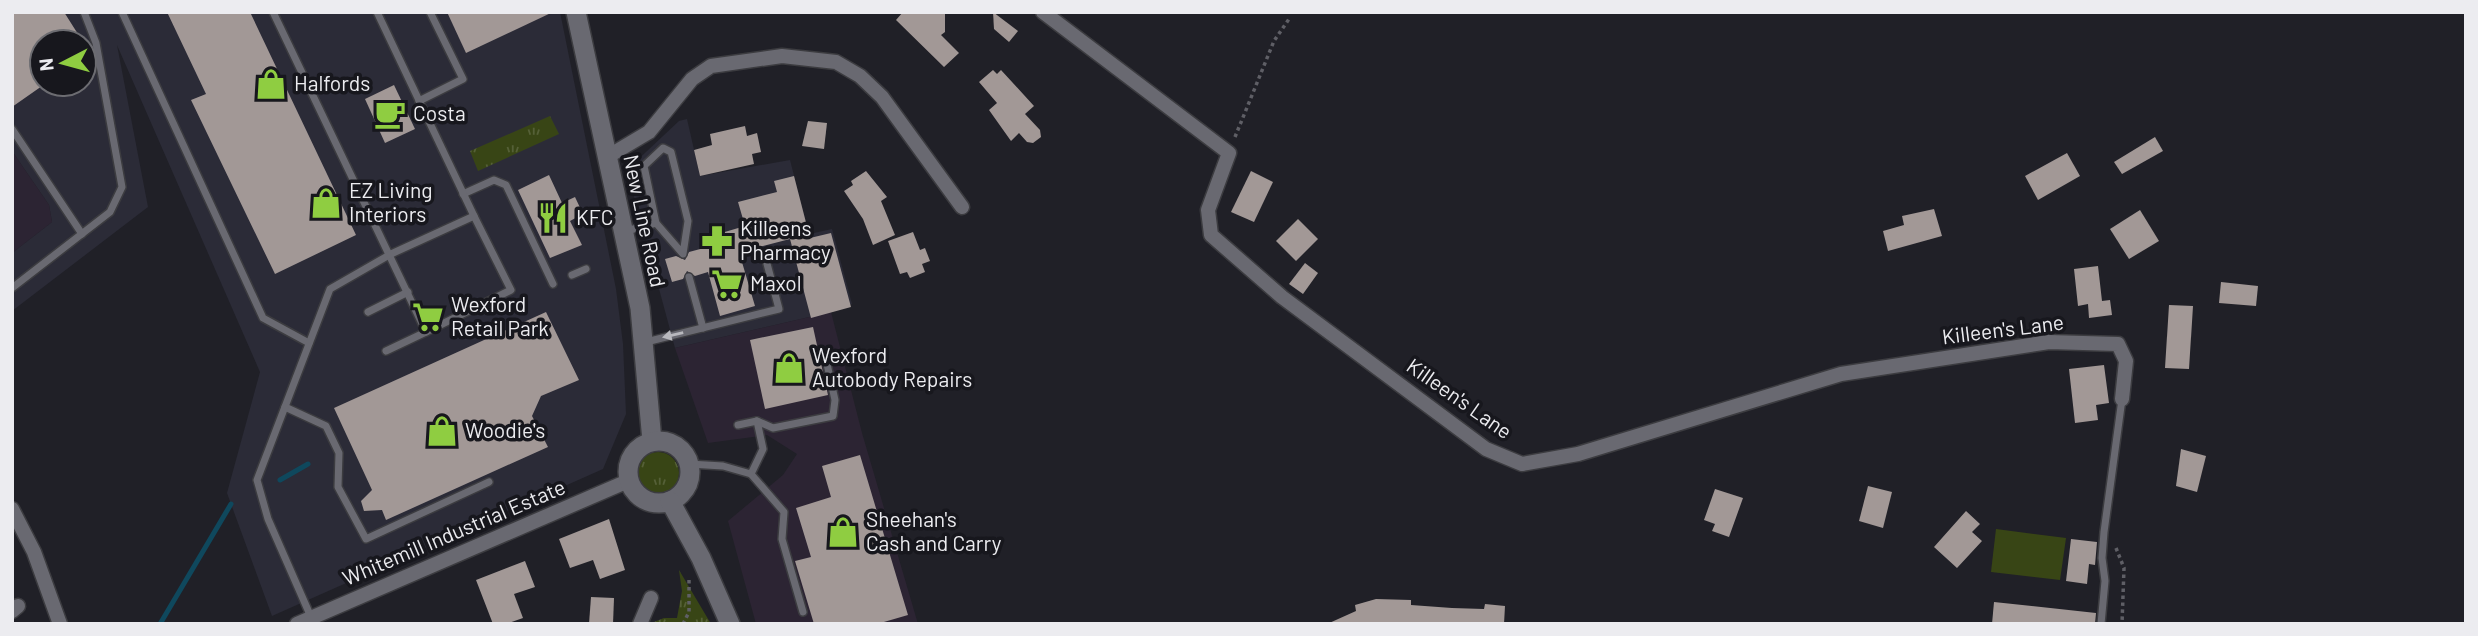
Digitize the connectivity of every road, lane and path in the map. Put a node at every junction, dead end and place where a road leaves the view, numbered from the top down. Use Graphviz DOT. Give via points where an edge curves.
graph roads {
  1 [pos="84,12"];
  2 [pos="122,12"];
  3 [pos="273,12"];
  4 [pos="377,12"];
  5 [pos="430,12"];
  6 [pos="576,12"];
  7 [pos="1043,12"];
  8 [pos="1289,19"];
  9 [pos="419,101"];
  10 [pos="12,129"];
  11 [pos="1229,153"];
  12 [pos="607,157"];
  13 [pos="463,194"];
  14 [pos="962,207"];
  15 [pos="474,216"];
  16 [pos="656,223"];
  17 [pos="623,232"];
  18 [pos="82,234"];
  19 [pos="391,254"];
  20 [pos="766,260"];
  21 [pos="586,269"];
  22 [pos="572,275"];
  23 [pos="689,277"];
  24 [pos="553,284"];
  25 [pos="12,288"];
  26 [pos="408,292"];
  27 [pos="368,312"];
  28 [pos="703,328"];
  29 [pos="426,332"];
  30 [pos="309,343"];
  31 [pos="642,343"];
  32 [pos="386,351"];
  33 [pos="825,355"];
  34 [pos="2122,399"];
  35 [pos="285,407"];
  36 [pos="757,421"];
  37 [pos="737,425"];
  38 [pos="652,441"];
  39 [pos="689,464"];
  40 [pos="751,474"];
  41 [pos="628,481"];
  42 [pos="489,482"];
  43 [pos="670,501"];
  44 [pos="12,509"];
  45 [pos="2104,532"];
  46 [pos="701,558"];
  47 [pos="651,598"];
  48 [pos="803,612"];
  49 [pos="311,617"];
  50 [pos="60,624"];
  51 [pos="297,624"];
  52 [pos="640,624"];
  53 [pos="683,624"];
  54 [pos="730,624"];
  55 [pos="2101,624"];
  56 [pos="2122,624"];
  1 -- 18 [label="lane" via="96,43 122,187 110,212"];
  2 -- 30 [label="lane" via="263,318"];
  3 -- 19 [label="lane"];
  4 -- 9 [label="lane"];
  5 -- 9 [label="lane" via="463,79"];
  6 -- 12 [label="main road, New Line Road"];
  7 -- 11 [label="street"];
  8 -- 11 [label="path" via="1274,41"];
  9 -- 13 [label="lane"];
  10 -- 18 [label="lane"];
  11 -- 34 [label="street, Killeen's Lane" via="1208,210 1211,235 1282,297 1486,449 1522,464 1578,454 1842,374 2049,342 2118,344 2126,361"];
  12 -- 14 [label="street" via="649,132 692,79 711,66 782,56 836,62 882,97"];
  12 -- 17 [label="main road, New Line Road"];
  13 -- 15 [label="lane"];
  13 -- 24 [label="lane" via="494,180 506,185"];
  15 -- 19 [label="lane"];
  15 -- 29 [label="lane" via="511,290"];
  16 -- 16 [label="lane" via="683,254 688,221 671,152 663,148 644,166"];
  16 -- 17 [label="lane"];
  17 -- 31 [label="main road, New Line Road" via="640,308"];
  18 -- 25 [label="lane"];
  19 -- 26 [label="lane"];
  19 -- 30 [label="lane" via="330,289"];
  20 -- 28 [label="lane" via="779,309"];
  21 -- 22 [label="lane"];
  23 -- 28 [label="lane"];
  26 -- 27 [label="lane"];
  26 -- 29 [label="lane"];
  28 -- 31 [label="lane, one-way"];
  29 -- 32 [label="lane"];
  30 -- 35 [label="lane"];
  31 -- 38 [label="main road, New Line Road"];
  33 -- 36 [label="lane" via="835,400 833,416 773,428"];
  34 -- 45 [label="lane"];
  35 -- 42 [label="lane" via="326,426 339,453 338,487 366,540"];
  35 -- 49 [label="lane" via="257,480 268,519"];
  36 -- 37 [label="lane"];
  36 -- 40 [label="lane" via="763,449"];
  38 -- 39 [label="main road" via="673,443"];
  38 -- 41 [label="main road" via="634,452"];
  39 -- 40 [label="lane"];
  39 -- 43 [label="main road" via="686,488"];
  40 -- 48 [label="lane" via="784,512 782,540"];
  41 -- 43 [label="main road" via="641,498"];
  41 -- 49 [label="street, Whitemill Industrial Estate"];
  43 -- 46 [label="main road"];
  44 -- 50 [label="street" via="34,552"];
  45 -- 55 [label="lane"];
  45 -- 56 [label="path" via="2124,568"];
  46 -- 53 [label="path" via="687,570 689,612"];
  46 -- 54 [label="main road"];
  47 -- 52 [label="street"];
  49 -- 51 [label="street, Whitemill Industrial Estate"];
}
